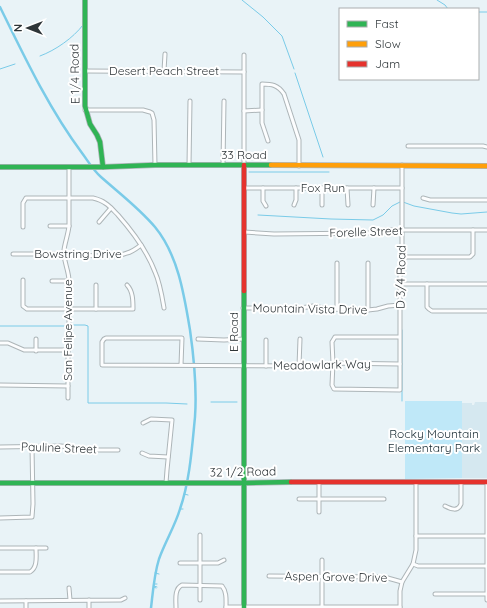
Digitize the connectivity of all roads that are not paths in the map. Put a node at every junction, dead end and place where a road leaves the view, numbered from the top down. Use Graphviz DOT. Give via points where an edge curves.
graph roads {
  1 [pos="85,0"];
  2 [pos="165,54"];
  3 [pos="244,56"];
  4 [pos="85,71"];
  5 [pos="164,71"];
  6 [pos="244,72"];
  7 [pos="190,101"];
  8 [pos="224,101"];
  9 [pos="85,110"];
  10 [pos="262,110"];
  11 [pos="244,111"];
  12 [pos="268,142"];
  13 [pos="408,146"];
  14 [pos="487,147"];
  15 [pos="155,165"];
  16 [pos="190,165"];
  17 [pos="223,165"];
  18 [pos="244,165"];
  19 [pos="402,165"];
  20 [pos="299,166"];
  21 [pos="487,166"];
  22 [pos="69,167"];
  23 [pos="100,167"];
  24 [pos="0,168"];
  25 [pos="244,188"];
  26 [pos="263,188"];
  27 [pos="296,188"];
  28 [pos="322,188"];
  29 [pos="347,188"];
  30 [pos="374,188"];
  31 [pos="402,188"];
  32 [pos="69,198"];
  33 [pos="423,198"];
  34 [pos="487,200"];
  35 [pos="294,205"];
  36 [pos="348,205"];
  37 [pos="373,205"];
  38 [pos="266,206"];
  39 [pos="322,206"];
  40 [pos="111,208"];
  41 [pos="99,222"];
  42 [pos="50,226"];
  43 [pos="69,226"];
  44 [pos="23,227"];
  45 [pos="473,230"];
  46 [pos="487,230"];
  47 [pos="402,231"];
  48 [pos="244,232"];
  49 [pos="141,245"];
  50 [pos="64,253"];
  51 [pos="13,254"];
  52 [pos="402,257"];
  53 [pos="337,263"];
  54 [pos="368,263"];
  55 [pos="23,280"];
  56 [pos="52,281"];
  57 [pos="69,281"];
  58 [pos="400,284"];
  59 [pos="427,284"];
  60 [pos="487,284"];
  61 [pos="96,285"];
  62 [pos="127,285"];
  63 [pos="400,305"];
  64 [pos="164,308"];
  65 [pos="243,308"];
  66 [pos="69,309"];
  67 [pos="96,309"];
  68 [pos="338,309"];
  69 [pos="368,310"];
  70 [pos="487,311"];
  71 [pos="400,337"];
  72 [pos="198,339"];
  73 [pos="244,339"];
  74 [pos="300,339"];
  75 [pos="36,340"];
  76 [pos="266,340"];
  77 [pos="0,343"];
  78 [pos="36,350"];
  79 [pos="68,350"];
  80 [pos="333,363"];
  81 [pos="400,364"];
  82 [pos="181,365"];
  83 [pos="244,366"];
  84 [pos="266,366"];
  85 [pos="299,366"];
  86 [pos="0,385"];
  87 [pos="68,386"];
  88 [pos="68,398"];
  89 [pos="143,423"];
  90 [pos="0,447"];
  91 [pos="32,447"];
  92 [pos="118,450"];
  93 [pos="142,453"];
  94 [pos="168,457"];
  95 [pos="319,482"];
  96 [pos="416,482"];
  97 [pos="461,482"];
  98 [pos="487,482"];
  99 [pos="0,483"];
  100 [pos="33,483"];
  101 [pos="166,483"];
  102 [pos="244,483"];
  103 [pos="299,499"];
  104 [pos="319,499"];
  105 [pos="384,499"];
  106 [pos="446,506"];
  107 [pos="319,512"];
  108 [pos="0,518"];
  109 [pos="200,535"];
  110 [pos="416,536"];
  111 [pos="487,536"];
  112 [pos="0,548"];
  113 [pos="36,548"];
  114 [pos="46,548"];
  115 [pos="224,560"];
  116 [pos="322,560"];
  117 [pos="180,563"];
  118 [pos="200,563"];
  119 [pos="412,564"];
  120 [pos="487,566"];
  121 [pos="0,572"];
  122 [pos="269,576"];
  123 [pos="322,576"];
  124 [pos="402,582"];
  125 [pos="200,586"];
  126 [pos="70,588"];
  127 [pos="435,594"];
  128 [pos="487,594"];
  129 [pos="125,598"];
  130 [pos="70,600"];
  131 [pos="89,600"];
  132 [pos="200,600"];
  133 [pos="487,600"];
  134 [pos="0,601"];
  135 [pos="26,601"];
  136 [pos="226,607"];
  137 [pos="244,607"];
  138 [pos="285,607"];
  139 [pos="322,607"];
  140 [pos="400,607"];
  141 [pos="26,608"];
  142 [pos="89,608"];
  143 [pos="176,608"];
  144 [pos="359,608"];
  1 -- 4 [label="street, E 1/4 Road"];
  2 -- 5 [label="street"];
  3 -- 6 [label="street, E Road"];
  4 -- 5 [label="street, Desert Peach Street"];
  4 -- 9 [label="street, E 1/4 Road"];
  5 -- 6 [label="street, Desert Peach Street"];
  6 -- 11 [label="street, E Road"];
  7 -- 16 [label="street"];
  8 -- 17 [label="street"];
  9 -- 15 [label="street" via="140,109 150,112 154,120"];
  9 -- 23 [label="street, E 1/4 Road" via="100,142"];
  10 -- 11 [label="street"];
  10 -- 12 [label="street" via="262,123"];
  10 -- 20 [label="street" via="262,84 281,89 299,140"];
  11 -- 18 [label="street, E Road"];
  13 -- 14 [label="street"];
  15 -- 16 [label="street, 33 Road"];
  15 -- 23 [label="street, 33 Road"];
  16 -- 17 [label="street, 33 Road"];
  17 -- 18 [label="street, 33 Road"];
  18 -- 20 [label="street, 33 Road"];
  18 -- 25 [label="street, E Road"];
  19 -- 20 [label="street, 33 Road"];
  19 -- 21 [label="street, 33 Road"];
  19 -- 31 [label="street, D 3/4 Road"];
  22 -- 23 [label="street, 33 Road"];
  22 -- 24 [label="street, 33 Road"];
  22 -- 32 [label="street, San Felipe Avenue"];
  25 -- 26 [label="street, Fox Run"];
  25 -- 48 [label="street, E Road"];
  26 -- 27 [label="street, Fox Run"];
  26 -- 38 [label="street" via="263,201"];
  27 -- 28 [label="street, Fox Run"];
  27 -- 35 [label="street"];
  28 -- 29 [label="street, Fox Run"];
  28 -- 39 [label="street"];
  29 -- 30 [label="street, Fox Run"];
  29 -- 36 [label="street"];
  30 -- 31 [label="street, Fox Run"];
  30 -- 37 [label="street"];
  31 -- 47 [label="street, D 3/4 Road"];
  32 -- 40 [label="street" via="93,198"];
  32 -- 43 [label="street, San Felipe Avenue"];
  32 -- 44 [label="street" via="26,198 23,203"];
  33 -- 34 [label="street"];
  40 -- 41 [label="street"];
  40 -- 49 [label="street"];
  42 -- 43 [label="street"];
  43 -- 50 [label="street, San Felipe Avenue"];
  45 -- 46 [label="street, Forelle Street"];
  45 -- 47 [label="street, Forelle Street"];
  45 -- 52 [label="street" via="473,254 470,257"];
  47 -- 48 [label="street, Forelle Street" via="274,234"];
  47 -- 52 [label="street, D 3/4 Road"];
  48 -- 65 [label="street, E Road"];
  49 -- 50 [label="street, Bowstring Drive" via="119,256"];
  49 -- 64 [label="street" via="156,273"];
  50 -- 51 [label="street, Bowstring Drive"];
  50 -- 57 [label="street, San Felipe Avenue"];
  52 -- 58 [label="street, D 3/4 Road"];
  53 -- 68 [label="street"];
  54 -- 69 [label="street"];
  55 -- 66 [label="street" via="25,308"];
  56 -- 57 [label="street"];
  57 -- 66 [label="street, San Felipe Avenue"];
  58 -- 59 [label="street"];
  58 -- 63 [label="street, D 3/4 Road"];
  59 -- 60 [label="street"];
  59 -- 70 [label="street" via="427,307 432,311"];
  61 -- 67 [label="street"];
  62 -- 67 [label="street" via="130,288 133,309"];
  63 -- 69 [label="street, Mountain Vista Drive"];
  63 -- 71 [label="street, D 3/4 Road"];
  65 -- 68 [label="street, Mountain Vista Drive" via="295,310 313,306"];
  65 -- 73 [label="street, E Road"];
  66 -- 67 [label="street"];
  66 -- 79 [label="street, San Felipe Avenue"];
  68 -- 69 [label="street, Mountain Vista Drive"];
  71 -- 80 [label="street" via="335,337 332,342"];
  71 -- 81 [label="street, D 3/4 Road"];
  72 -- 73 [label="street"];
  73 -- 83 [label="street, E Road"];
  74 -- 85 [label="street"];
  75 -- 78 [label="street"];
  76 -- 84 [label="street"];
  77 -- 78 [label="street" via="8,343 24,350"];
  78 -- 79 [label="street"];
  79 -- 87 [label="street, San Felipe Avenue"];
  80 -- 81 [label="street, Meadowlark Way"];
  80 -- 81 [label="street, D 3/4 Road" via="334,389 400,390"];
  80 -- 85 [label="street, Meadowlark Way"];
  82 -- 82 [label="street, Meadowlark Way" via="102,365 102,342 106,338 182,338"];
  82 -- 83 [label="street, Meadowlark Way"];
  83 -- 84 [label="street, Meadowlark Way"];
  83 -- 102 [label="street, E Road"];
  84 -- 85 [label="street, Meadowlark Way"];
  86 -- 87 [label="street"];
  87 -- 88 [label="street, San Felipe Avenue"];
  89 -- 94 [label="street" via="152,419 172,420"];
  90 -- 91 [label="street, Pauline Street"];
  91 -- 92 [label="street, Pauline Street" via="61,446 79,450"];
  91 -- 100 [label="street"];
  93 -- 94 [label="street"];
  94 -- 101 [label="street"];
  95 -- 96 [label="street, 32 1/2 Road"];
  95 -- 102 [label="street, 32 1/2 Road"];
  95 -- 104 [label="street"];
  96 -- 97 [label="street, 32 1/2 Road"];
  96 -- 110 [label="street"];
  97 -- 98 [label="street, 32 1/2 Road"];
  97 -- 106 [label="street" via="460,507 450,509"];
  98 -- 111 [label="street"];
  99 -- 100 [label="street, 32 1/2 Road"];
  100 -- 101 [label="street, 32 1/2 Road"];
  100 -- 108 [label="street" via="32,517"];
  101 -- 102 [label="street, 32 1/2 Road"];
  102 -- 137 [label="street, E Road"];
  103 -- 104 [label="street"];
  104 -- 105 [label="street"];
  104 -- 107 [label="street"];
  109 -- 118 [label="street"];
  110 -- 111 [label="street"];
  110 -- 119 [label="street" via="416,554"];
  111 -- 120 [label="street"];
  112 -- 113 [label="street"];
  113 -- 114 [label="street"];
  113 -- 121 [label="street" via="36,565 33,571"];
  115 -- 118 [label="street" via="218,563"];
  116 -- 123 [label="street"];
  117 -- 118 [label="street"];
  118 -- 125 [label="street"];
  119 -- 120 [label="street"];
  119 -- 124 [label="street"];
  120 -- 128 [label="street"];
  122 -- 123 [label="street, Aspen Grove Drive"];
  123 -- 124 [label="street, Aspen Grove Drive" via="384,576"];
  123 -- 139 [label="street"];
  124 -- 140 [label="street"];
  125 -- 132 [label="street"];
  125 -- 136 [label="street" via="223,587 226,593"];
  125 -- 143 [label="street" via="180,586 177,590"];
  126 -- 130 [label="street"];
  127 -- 128 [label="street"];
  128 -- 133 [label="street"];
  129 -- 131 [label="street"];
  130 -- 131 [label="street"];
  130 -- 135 [label="street"];
  131 -- 142 [label="street"];
  134 -- 135 [label="street"];
  135 -- 141 [label="street"];
  136 -- 137 [label="street"];
  137 -- 138 [label="street"];
  138 -- 139 [label="street"];
  139 -- 144 [label="street"];
  140 -- 144 [label="street"];
}
